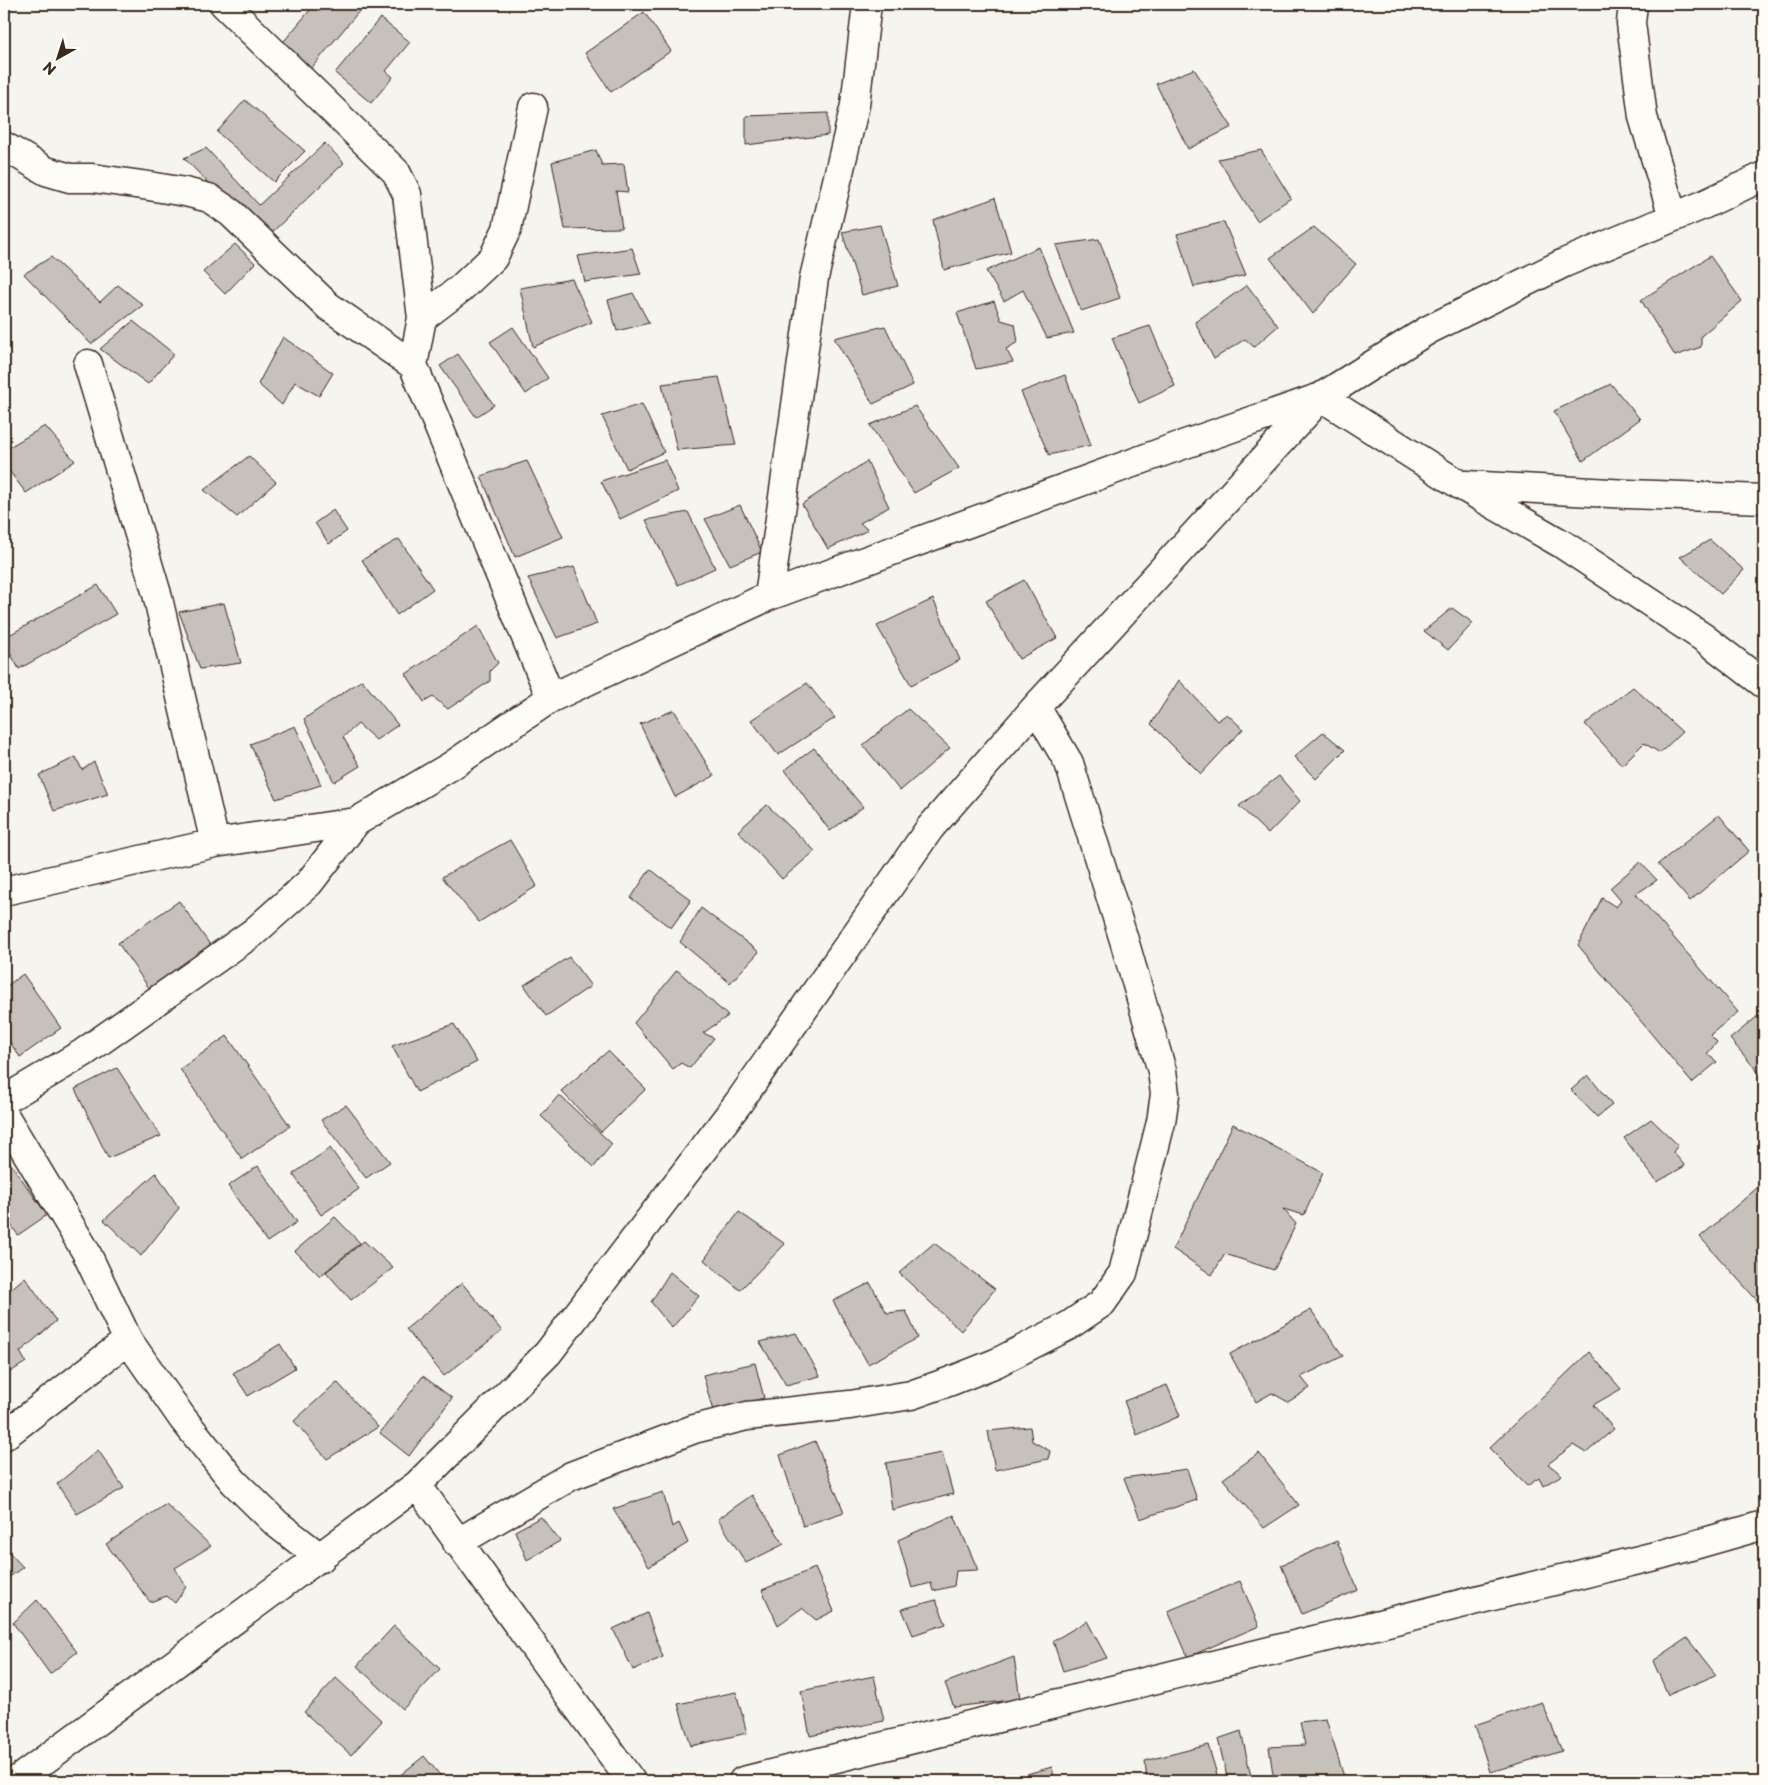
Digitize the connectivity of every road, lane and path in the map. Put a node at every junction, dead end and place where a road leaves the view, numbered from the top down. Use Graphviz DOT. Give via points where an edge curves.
graph roads {
  1 [pos="224,4"];
  2 [pos="868,4"];
  3 [pos="1633,4"];
  4 [pos="533,107"];
  5 [pos="4,146"];
  6 [pos="1764,176"];
  7 [pos="1673,217"];
  8 [pos="422,318"];
  9 [pos="88,364"];
  10 [pos="413,365"];
  11 [pos="1321,397"];
  12 [pos="1460,485"];
  13 [pos="1764,498"];
  14 [pos="769,596"];
  15 [pos="1764,684"];
  16 [pos="551,698"];
  17 [pos="1036,707"];
  18 [pos="356,822"];
  19 [pos="216,843"];
  20 [pos="4,891"];
  21 [pos="4,1100"];
  22 [pos="4,1116"];
  23 [pos="128,1340"];
  24 [pos="4,1436"];
  25 [pos="416,1485"];
  26 [pos="1764,1525"];
  27 [pos="457,1543"];
  28 [pos="321,1558"];
  29 [pos="16,1781"];
  30 [pos="631,1781"];
  31 [pos="743,1781"];
  1 -- 8 [label="street" via="396,172 408,194"];
  2 -- 14 [label="street" via="855,105 814,278"];
  3 -- 7 [label="street" via="1631,24 1643,118"];
  4 -- 8 [label="street" via="507,229 493,258"];
  5 -- 10 [label="street" via="46,171 70,178 149,186 209,198 231,212 328,306"];
  6 -- 7 [label="street"];
  7 -- 11 [label="street" via="1564,263 1428,330"];
  8 -- 10 [label="street"];
  9 -- 19 [label="street" via="157,594"];
  10 -- 16 [label="street"];
  11 -- 12 [label="street"];
  11 -- 14 [label="street"];
  11 -- 17 [label="street"];
  12 -- 13 [label="street"];
  12 -- 15 [label="street" via="1562,544 1704,638"];
  14 -- 16 [label="street"];
  16 -- 18 [label="street" via="451,766"];
  17 -- 25 [label="street" via="930,828 738,1102 548,1353"];
  17 -- 27 [label="street" via="1069,763 1162,1071 1165,1094 1161,1122 1123,1273 1102,1303 1068,1326 951,1381 911,1395 850,1406 747,1416 694,1429 571,1476"];
  18 -- 19 [label="street"];
  18 -- 21 [label="street" via="309,883 254,932 83,1053"];
  19 -- 20 [label="street"];
  22 -- 23 [label="street" via="85,1250"];
  23 -- 24 [label="street"];
  23 -- 28 [label="street" via="182,1419 234,1482 277,1524"];
  25 -- 27 [label="street"];
  25 -- 28 [label="street"];
  26 -- 31 [label="street" via="1640,1560"];
  27 -- 30 [label="street"];
  28 -- 29 [label="street"];
}
